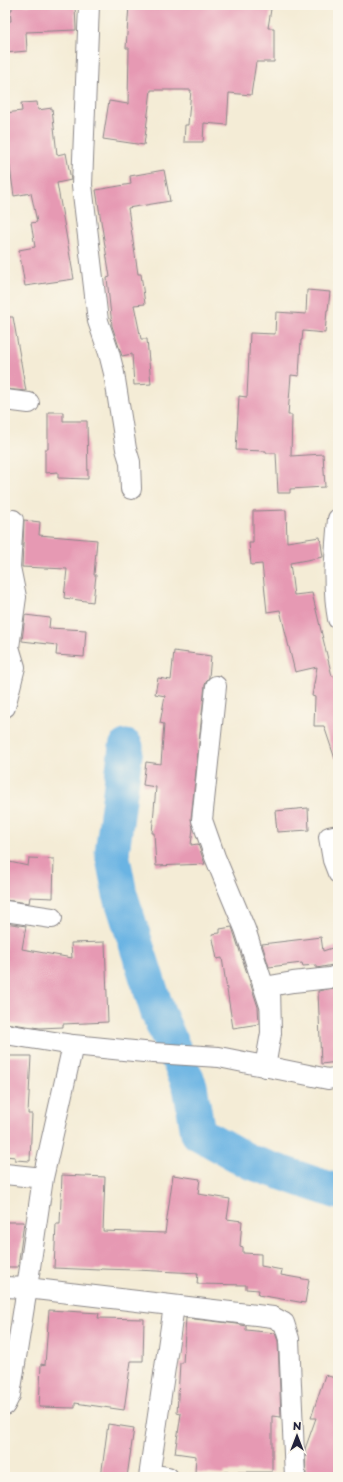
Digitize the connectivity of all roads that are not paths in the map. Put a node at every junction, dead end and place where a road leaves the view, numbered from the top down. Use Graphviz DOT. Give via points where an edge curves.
graph roads {
  1 [pos="89,5"];
  2 [pos="5,400"];
  3 [pos="29,403"];
  4 [pos="131,489"];
  5 [pos="338,519"];
  6 [pos="13,520"];
  7 [pos="338,619"];
  8 [pos="216,686"];
  9 [pos="5,707"];
  10 [pos="338,835"];
  11 [pos="338,873"];
  12 [pos="5,911"];
  13 [pos="52,918"];
  14 [pos="338,975"];
  15 [pos="270,1006"];
  16 [pos="5,1034"];
  17 [pos="73,1045"];
  18 [pos="265,1067"];
  19 [pos="338,1077"];
  20 [pos="5,1174"];
  21 [pos="43,1178"];
  22 [pos="5,1287"];
  23 [pos="27,1288"];
  24 [pos="174,1306"];
  25 [pos="5,1405"];
  26 [pos="156,1476"];
  27 [pos="295,1477"];
  1 -- 4 [label="street" via="82,186 98,321 110,353 114,373 130,462"];
  2 -- 3 [label="street"];
  5 -- 7 [label="street" via="335,551 335,602"];
  6 -- 9 [label="street" via="10,567 16,597 9,647 15,667"];
  8 -- 15 [label="street" via="202,820 245,929"];
  10 -- 11 [label="street" via="329,837"];
  12 -- 13 [label="street"];
  14 -- 15 [label="street" via="270,986"];
  15 -- 18 [label="street" via="271,1033"];
  16 -- 17 [label="street"];
  17 -- 18 [label="street" via="219,1057"];
  17 -- 21 [label="street"];
  18 -- 19 [label="street" via="328,1079"];
  20 -- 21 [label="street"];
  21 -- 23 [label="street"];
  22 -- 23 [label="street"];
  23 -- 24 [label="street"];
  23 -- 25 [label="street" via="10,1396"];
  24 -- 26 [label="street"];
  24 -- 27 [label="street" via="273,1317 284,1323 289,1339"];
}
